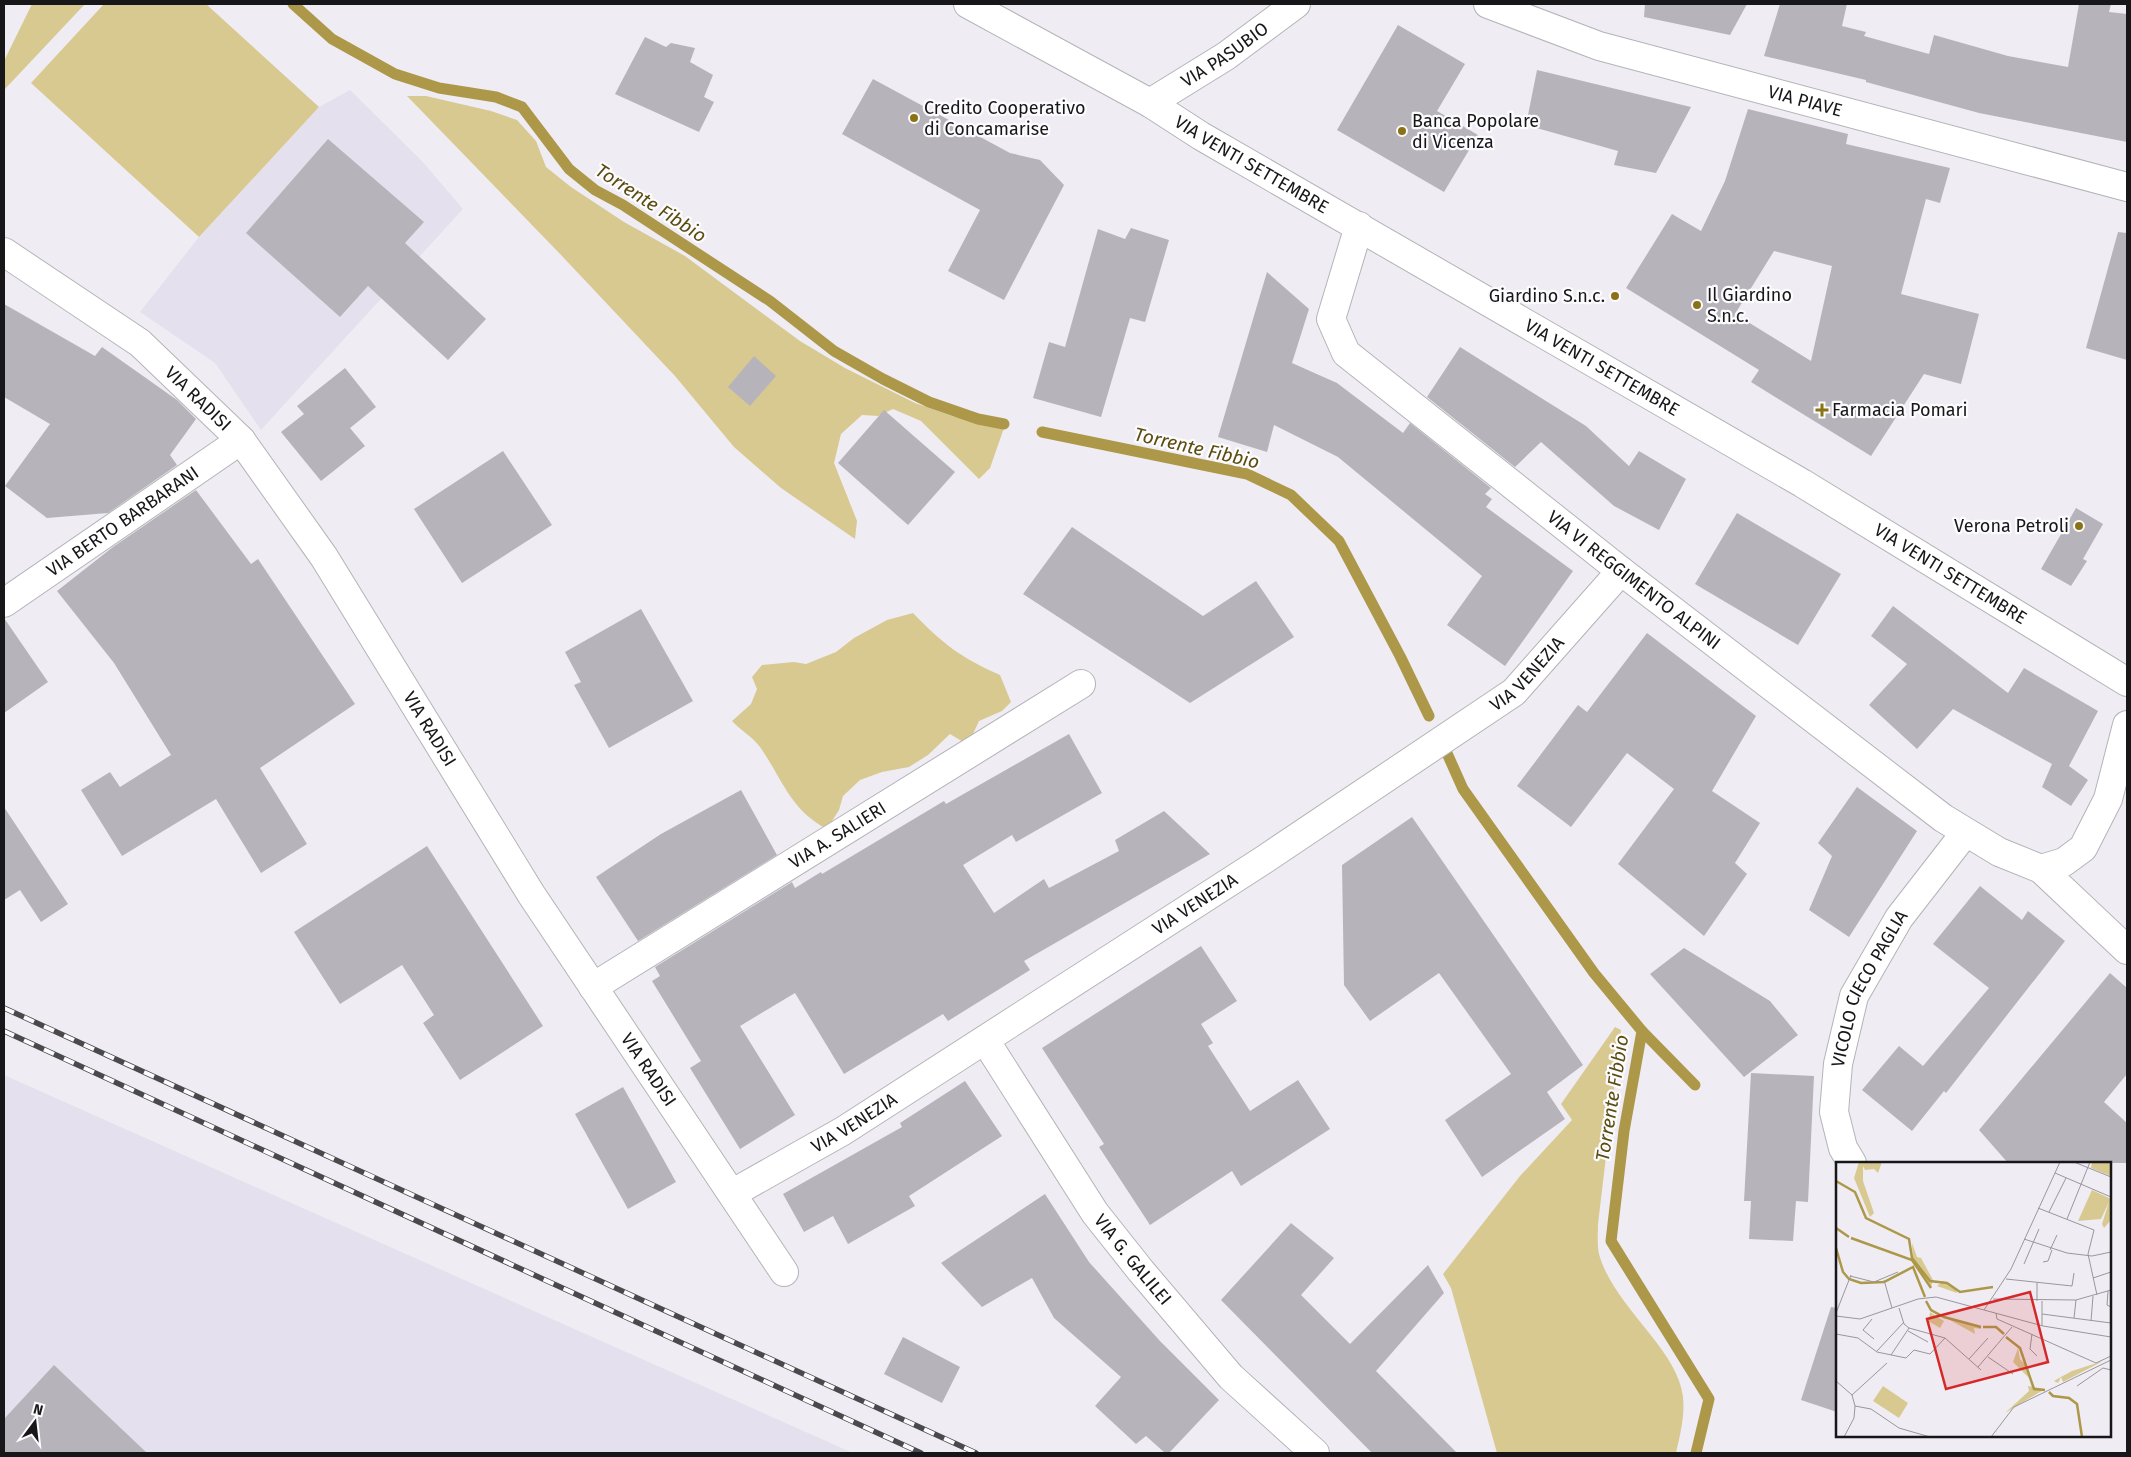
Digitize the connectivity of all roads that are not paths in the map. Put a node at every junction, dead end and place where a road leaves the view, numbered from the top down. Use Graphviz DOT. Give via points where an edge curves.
graph roads {
  1 [pos="968,4"];
  2 [pos="1296,4"];
  3 [pos="1488,4"];
  4 [pos="1150,103"];
  5 [pos="2127,187"];
  6 [pos="1360,226"];
  7 [pos="4,252"];
  8 [pos="241,440"];
  9 [pos="1621,571"];
  10 [pos="4,603"];
  11 [pos="2127,682"];
  12 [pos="1081,684"];
  13 [pos="2127,725"];
  14 [pos="1965,833"];
  15 [pos="2041,869"];
  16 [pos="2127,950"];
  17 [pos="593,987"];
  18 [pos="985,1040"];
  19 [pos="1851,1162"];
  20 [pos="733,1193"];
  21 [pos="784,1272"];
  22 [pos="1315,1453"];
  1 -- 4 [label="street, VIA VENTI SETTEMBRE"];
  2 -- 4 [label="street, VIA PASUBIO" via="1226,56"];
  3 -- 5 [label="street, VIA PIAVE" via="1599,46"];
  4 -- 6 [label="street, VIA VENTI SETTEMBRE" via="1201,136"];
  6 -- 9 [label="street, VIA VI REGGIMENTO ALPINI" via="1331,319 1346,353"];
  6 -- 11 [label="street, VIA VENTI SETTEMBRE" via="1802,483"];
  7 -- 8 [label="street, VIA RADISI" via="140,342"];
  8 -- 10 [label="street, VIA BERTO BARBARANI"];
  8 -- 17 [label="street, VIA RADISI" via="324,557 526,886"];
  9 -- 14 [label="street, VIA VI REGGIMENTO ALPINI"];
  9 -- 18 [label="street, VIA VENEZIA" via="1514,692 1262,862"];
  12 -- 17 [label="street, VIA A. SALIERI"];
  13 -- 15 [label="street" via="2108,799 2083,848 2064,862"];
  14 -- 15 [label="street, VIA VI REGGIMENTO ALPINI" via="1999,852"];
  14 -- 19 [label="street, VICOLO CIECO PAGLIA" via="1899,918 1854,996 1838,1064 1834,1112 1843,1148"];
  15 -- 16 [label="street"];
  17 -- 20 [label="street, VIA RADISI"];
  18 -- 20 [label="street, VIA VENEZIA" via="843,1131"];
  18 -- 22 [label="street, VIA G. GALILEI" via="1095,1213 1231,1378"];
  20 -- 21 [label="street, VIA RADISI"];
}
